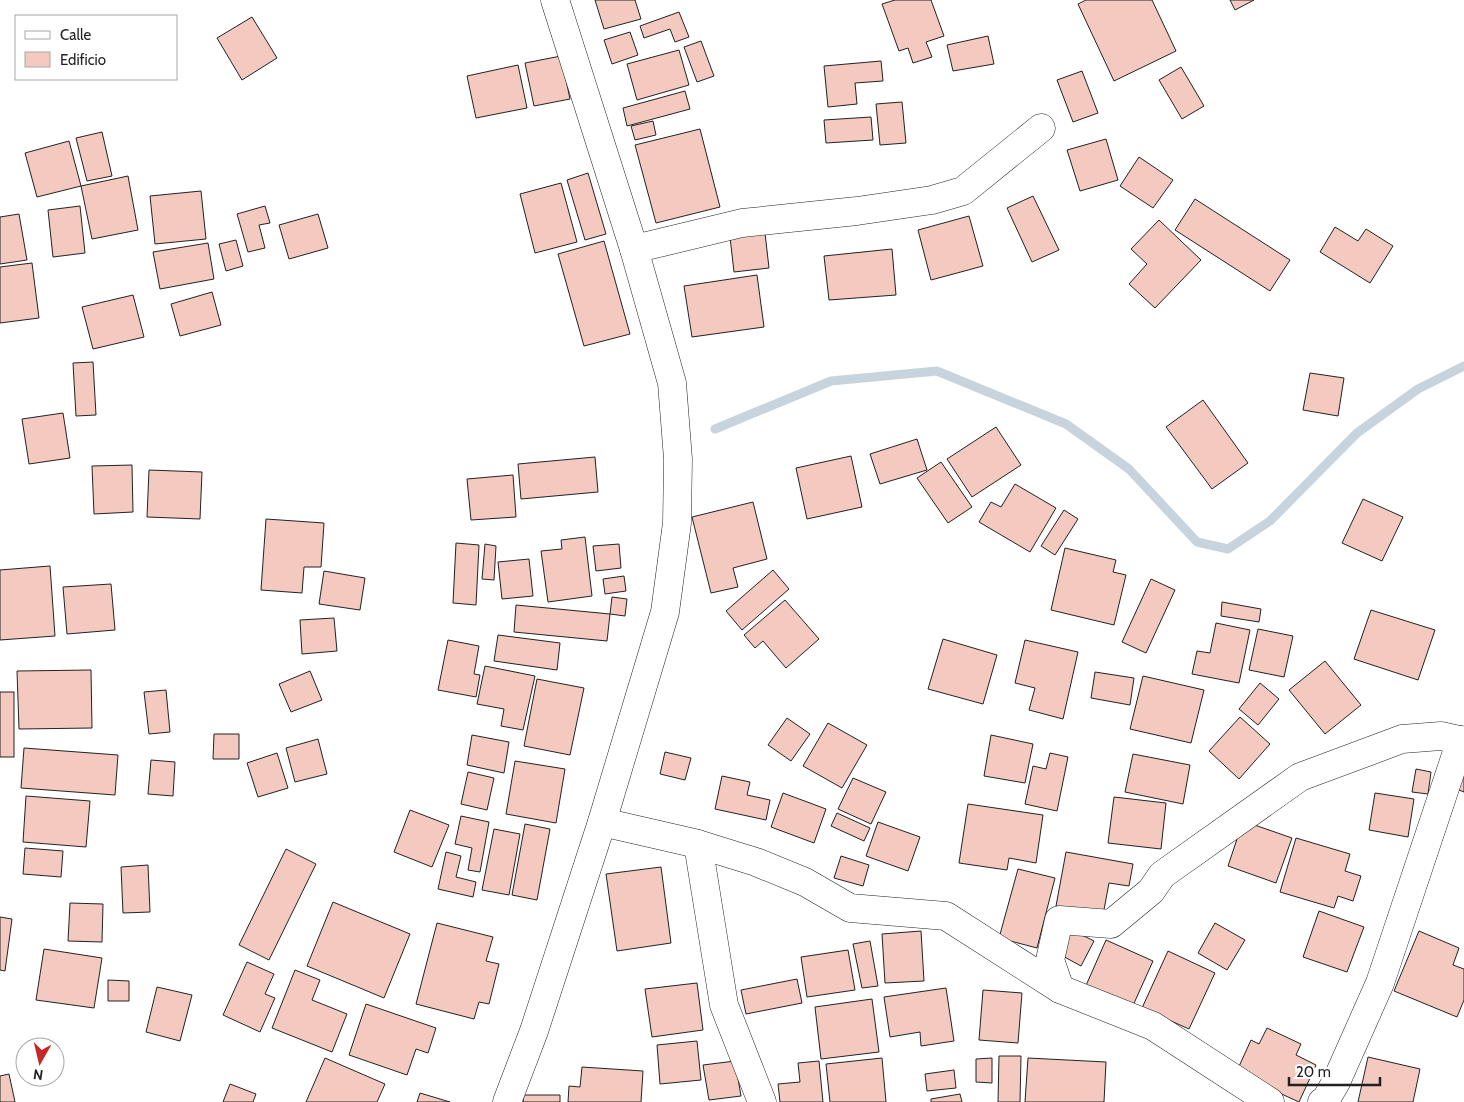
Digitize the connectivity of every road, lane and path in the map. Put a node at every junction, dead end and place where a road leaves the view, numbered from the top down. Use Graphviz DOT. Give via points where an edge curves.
graph roads {
  1 [pos="563,5"];
  2 [pos="1041,128"];
  3 [pos="634,249"];
  4 [pos="1463,741"];
  5 [pos="602,822"];
  6 [pos="698,844"];
  7 [pos="1060,989"];
  8 [pos="507,1102"];
  9 [pos="762,1102"];
  10 [pos="1270,1102"];
  11 [pos="1322,1102"];
  1 -- 3 [label="street"];
  2 -- 3 [label="street" via="963,191 932,200 857,211 742,223"];
  3 -- 5 [label="street" via="672,383 678,459 676,523 665,612"];
  4 -- 7 [label="street" via="1441,736 1402,739 1300,777 1162,875 1151,890 1111,924 1060,920 1050,960"];
  4 -- 11 [label="street" via="1380,983 1336,1082"];
  5 -- 6 [label="street"];
  5 -- 8 [label="street" via="534,1031"];
  6 -- 7 [label="street" via="805,882 850,908 946,916"];
  6 -- 9 [label="street" via="724,1005"];
  7 -- 10 [label="street" via="1153,1026"];
}
